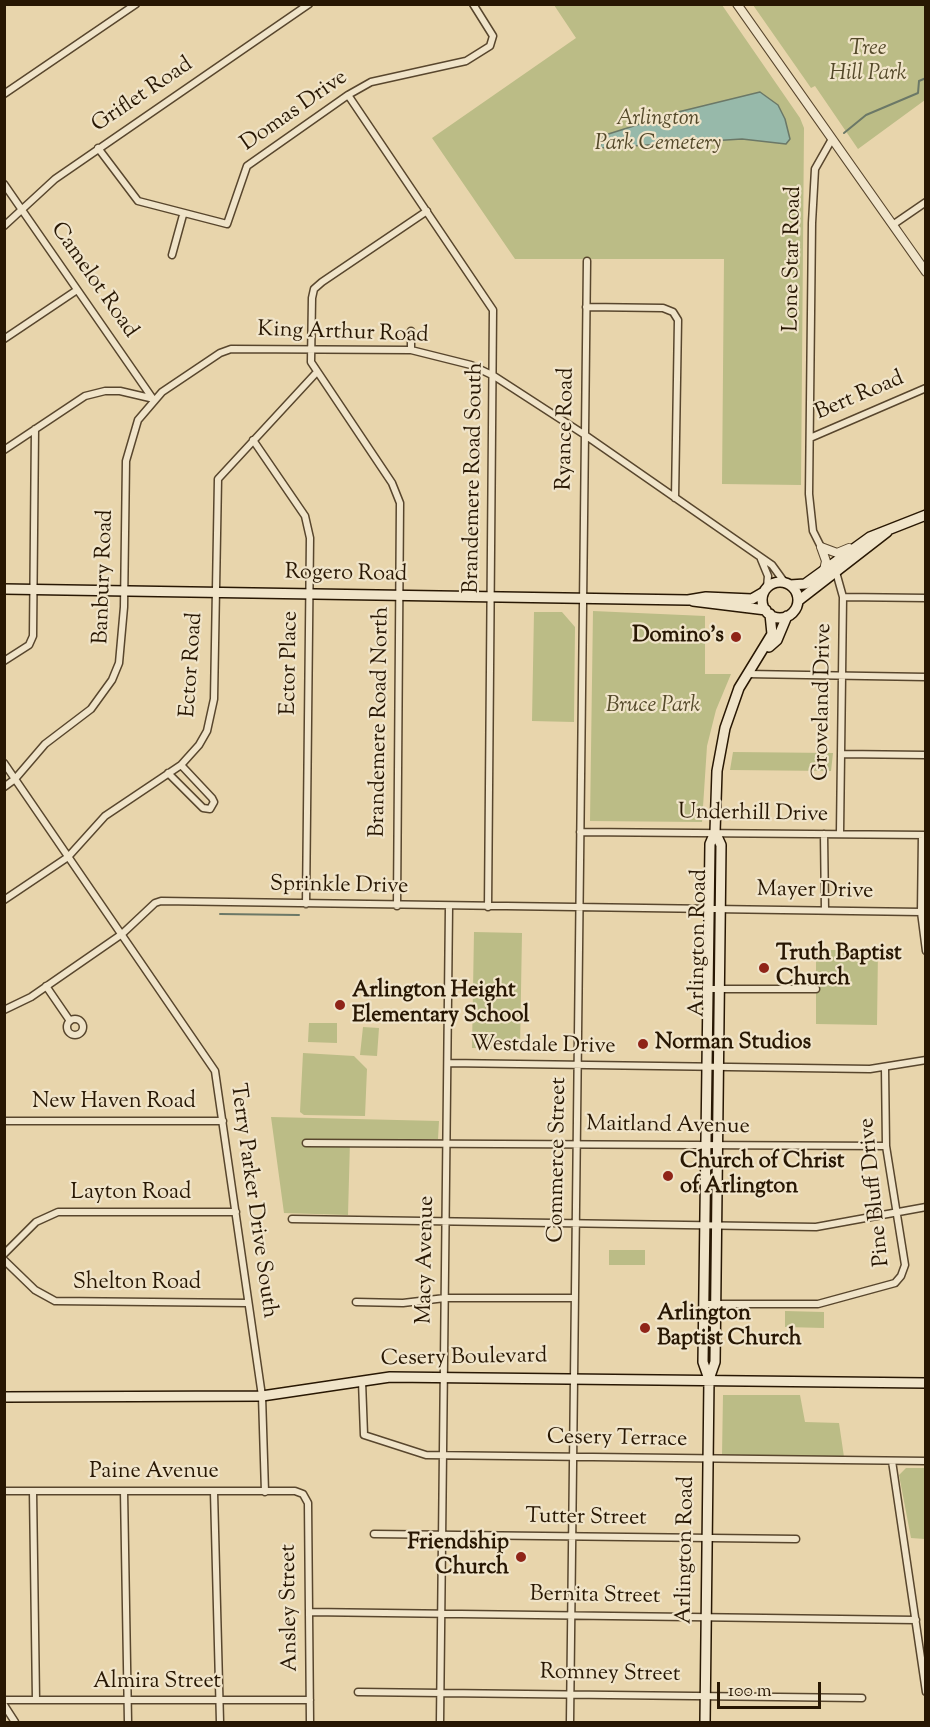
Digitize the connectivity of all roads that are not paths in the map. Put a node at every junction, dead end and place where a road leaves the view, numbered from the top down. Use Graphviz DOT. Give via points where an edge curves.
graph roads {
  1 [pos="136,4"];
  2 [pos="309,4"];
  3 [pos="473,4"];
  4 [pos="737,4"];
  5 [pos="4,94"];
  6 [pos="348,95"];
  7 [pos="832,139"];
  8 [pos="98,148"];
  9 [pos="4,184"];
  10 [pos="926,202"];
  11 [pos="22,210"];
  12 [pos="427,211"];
  13 [pos="183,215"];
  14 [pos="894,224"];
  15 [pos="4,226"];
  16 [pos="172,255"];
  17 [pos="587,261"];
  18 [pos="926,272"];
  19 [pos="77,290"];
  20 [pos="586,307"];
  21 [pos="411,331"];
  22 [pos="4,339"];
  23 [pos="310,350"];
  24 [pos="411,350"];
  25 [pos="316,373"];
  26 [pos="494,376"];
  27 [pos="926,388"];
  28 [pos="153,399"];
  29 [pos="35,429"];
  30 [pos="585,435"];
  31 [pos="810,438"];
  32 [pos="253,440"];
  33 [pos="4,450"];
  34 [pos="675,498"];
  35 [pos="926,514"];
  36 [pos="889,530"];
  37 [pos="879,533"];
  38 [pos="821,547"];
  39 [pos="761,558"];
  40 [pos="824,570"];
  41 [pos="836,572"];
  42 [pos="788,584"];
  43 [pos="4,590"];
  44 [pos="33,590"];
  45 [pos="766,590"];
  46 [pos="124,592"];
  47 [pos="216,593"];
  48 [pos="309,594"];
  49 [pos="401,596"];
  50 [pos="492,597"];
  51 [pos="843,597"];
  52 [pos="583,598"];
  53 [pos="926,598"];
  54 [pos="688,600"];
  55 [pos="798,601"];
  56 [pos="768,612"];
  57 [pos="787,616"];
  58 [pos="762,651"];
  59 [pos="4,661"];
  60 [pos="747,674"];
  61 [pos="842,676"];
  62 [pos="926,677"];
  63 [pos="841,754"];
  64 [pos="926,755"];
  65 [pos="4,764"];
  66 [pos="181,765"];
  67 [pos="168,773"];
  68 [pos="15,779"];
  69 [pos="4,787"];
  70 [pos="580,832"];
  71 [pos="715,832"];
  72 [pos="840,833"];
  73 [pos="824,834"];
  74 [pos="924,835"];
  75 [pos="68,857"];
  76 [pos="4,900"];
  77 [pos="306,904"];
  78 [pos="397,906"];
  79 [pos="449,907"];
  80 [pos="488,907"];
  81 [pos="579,907"];
  82 [pos="709,908"];
  83 [pos="720,908"];
  84 [pos="825,910"];
  85 [pos="921,912"];
  86 [pos="924,929"];
  87 [pos="122,934"];
  88 [pos="926,951"];
  89 [pos="46,986"];
  90 [pos="707,989"];
  91 [pos="719,989"];
  92 [pos="816,989"];
  93 [pos="4,1010"];
  94 [pos="70,1020"];
  95 [pos="926,1060"];
  96 [pos="448,1063"];
  97 [pos="578,1065"];
  98 [pos="707,1066"];
  99 [pos="719,1066"];
  100 [pos="885,1068"];
  101 [pos="4,1121"];
  102 [pos="223,1121"];
  103 [pos="447,1142"];
  104 [pos="306,1143"];
  105 [pos="577,1143"];
  106 [pos="706,1146"];
  107 [pos="718,1146"];
  108 [pos="886,1146"];
  109 [pos="926,1207"];
  110 [pos="896,1211"];
  111 [pos="236,1212"];
  112 [pos="292,1219"];
  113 [pos="446,1221"];
  114 [pos="576,1222"];
  115 [pos="705,1224"];
  116 [pos="716,1224"];
  117 [pos="4,1254"];
  118 [pos="4,1260"];
  119 [pos="445,1298"];
  120 [pos="575,1298"];
  121 [pos="356,1302"];
  122 [pos="248,1303"];
  123 [pos="704,1304"];
  124 [pos="716,1304"];
  125 [pos="444,1376"];
  126 [pos="575,1377"];
  127 [pos="709,1379"];
  128 [pos="362,1381"];
  129 [pos="926,1383"];
  130 [pos="262,1396"];
  131 [pos="4,1397"];
  132 [pos="443,1456"];
  133 [pos="573,1458"];
  134 [pos="708,1460"];
  135 [pos="892,1461"];
  136 [pos="926,1461"];
  137 [pos="4,1491"];
  138 [pos="33,1491"];
  139 [pos="124,1491"];
  140 [pos="214,1492"];
  141 [pos="265,1492"];
  142 [pos="303,1494"];
  143 [pos="374,1534"];
  144 [pos="442,1535"];
  145 [pos="572,1537"];
  146 [pos="707,1538"];
  147 [pos="796,1539"];
  148 [pos="309,1612"];
  149 [pos="441,1614"];
  150 [pos="571,1615"];
  151 [pos="706,1616"];
  152 [pos="916,1620"];
  153 [pos="441,1691"];
  154 [pos="358,1692"];
  155 [pos="926,1692"];
  156 [pos="570,1693"];
  157 [pos="705,1694"];
  158 [pos="862,1698"];
  159 [pos="4,1700"];
  160 [pos="36,1700"];
  161 [pos="310,1700"];
  162 [pos="128,1701"];
  163 [pos="219,1701"];
  164 [pos="4,1705"];
  165 [pos="15,1722"];
  166 [pos="128,1722"];
  167 [pos="220,1722"];
  168 [pos="310,1722"];
  169 [pos="440,1722"];
  170 [pos="570,1722"];
  171 [pos="705,1722"];
  1 -- 5 [label="street"];
  2 -- 8 [label="street, Griflet Road"];
  3 -- 6 [label="street, Domas Drive" via="493,36 490,46 466,61 381,79"];
  4 -- 7 [label="street"];
  6 -- 12 [label="street, Brandemere Road South"];
  6 -- 13 [label="street, Domas Drive" via="247,166 226,224"];
  7 -- 14 [label="street"];
  7 -- 31 [label="street, Lone Star Road" via="813,179"];
  8 -- 11 [label="street, Griflet Road" via="55,178"];
  8 -- 13 [label="street, Domas Drive" via="138,201"];
  9 -- 11 [label="street, Camelot Road"];
  10 -- 14 [label="street"];
  11 -- 15 [label="street, Griflet Road"];
  11 -- 19 [label="street, Camelot Road"];
  12 -- 23 [label="street, Brandemere Road North" via="314,290"];
  12 -- 26 [label="street, Brandemere Road South" via="493,310"];
  13 -- 16 [label="street"];
  14 -- 18 [label="street"];
  17 -- 20 [label="street, Ryance Road"];
  19 -- 22 [label="street"];
  19 -- 28 [label="street, Camelot Road"];
  20 -- 30 [label="street, Ryance Road"];
  20 -- 34 [label="street" via="663,308 673,312 678,321"];
  21 -- 24 [label="street"];
  23 -- 24 [label="street, King Arthur Road"];
  23 -- 25 [label="street, Brandemere Road North"];
  23 -- 28 [label="street, King Arthur Road" via="231,349"];
  24 -- 26 [label="street, King Arthur Road" via="449,358"];
  25 -- 32 [label="street, Ector Road"];
  25 -- 49 [label="street, Brandemere Road North" via="399,497"];
  26 -- 30 [label="street, King Arthur Road"];
  26 -- 50 [label="street, Brandemere Road South"];
  27 -- 31 [label="street, Bert Road"];
  28 -- 29 [label="street" via="120,391 94,393"];
  28 -- 46 [label="street, Banbury Road" via="132,434 126,461"];
  29 -- 33 [label="street"];
  29 -- 44 [label="street"];
  30 -- 34 [label="street, King Arthur Road"];
  30 -- 52 [label="street, Ryance Road"];
  31 -- 38 [label="street, Lone Star Road" via="810,514"];
  32 -- 47 [label="street, Ector Road" via="218,479"];
  32 -- 48 [label="street, Ector Place" via="309,527"];
  34 -- 39 [label="street, King Arthur Road"];
  35 -- 36 [label="main road"];
  36 -- 37 [label="main road"];
  36 -- 41 [label="main road"];
  37 -- 38 [label="street" via="869,533 837,554"];
  37 -- 40 [label="main road"];
  38 -- 40 [label="street" via="826,561"];
  39 -- 42 [label="street, King Arthur Road"];
  39 -- 45 [label="street" via="768,576"];
  40 -- 42 [label="main road" via="805,584"];
  41 -- 51 [label="street, Groveland Drive"];
  41 -- 55 [label="main road"];
  42 -- 45 [label="main road" via="777,582"];
  42 -- 55 [label="main road"];
  43 -- 44 [label="main road, Rogero Road"];
  44 -- 46 [label="main road, Rogero Road"];
  44 -- 59 [label="street" via="31,641"];
  45 -- 54 [label="main road, Rogero Road" via="752,599"];
  45 -- 56 [label="main road" via="763,603"];
  46 -- 47 [label="main road, Rogero Road"];
  46 -- 68 [label="street, Banbury Road" via="123,637 112,680 91,709 45,744"];
  47 -- 48 [label="main road, Rogero Road"];
  47 -- 66 [label="street, Ector Road" via="211,717 199,745"];
  48 -- 49 [label="main road, Rogero Road"];
  48 -- 77 [label="street, Ector Place"];
  49 -- 50 [label="main road, Rogero Road"];
  49 -- 78 [label="street, Brandemere Road North"];
  50 -- 52 [label="main road, Rogero Road"];
  50 -- 80 [label="street, Brandemere Road South"];
  51 -- 53 [label="street"];
  51 -- 61 [label="street, Groveland Drive"];
  52 -- 54 [label="main road, Rogero Road"];
  52 -- 70 [label="street, Commerce Street"];
  54 -- 56 [label="main road, Rogero Road"];
  55 -- 57 [label="main road"];
  56 -- 57 [label="main road"];
  56 -- 58 [label="main road, Arlington Road" via="772,634"];
  57 -- 58 [label="main road, Arlington Road" via="772,646"];
  58 -- 60 [label="main road, Arlington Road"];
  60 -- 61 [label="street"];
  60 -- 71 [label="main road, Arlington Road" via="731,707 719,756"];
  61 -- 62 [label="street"];
  61 -- 63 [label="street, Groveland Drive"];
  63 -- 64 [label="street"];
  63 -- 72 [label="street, Groveland Drive"];
  65 -- 68 [label="street, Terry Parker Drive South"];
  66 -- 67 [label="street, Ector Road"];
  66 -- 67 [label="street" via="212,798 210,809 203,808"];
  67 -- 75 [label="street, Ector Road" via="105,816"];
  68 -- 69 [label="street, Banbury Road"];
  68 -- 75 [label="street, Terry Parker Drive South"];
  70 -- 71 [label="street, Underhill Drive"];
  70 -- 81 [label="street, Commerce Street"];
  71 -- 73 [label="street, Underhill Drive"];
  71 -- 82 [label="main road, Arlington Road" via="710,844"];
  71 -- 83 [label="main road, Arlington Road" via="721,845"];
  72 -- 73 [label="street, Underhill Drive"];
  72 -- 74 [label="street, Underhill Drive"];
  73 -- 84 [label="street"];
  74 -- 85 [label="street"];
  75 -- 76 [label="street, Ector Road"];
  75 -- 87 [label="street, Terry Parker Drive South"];
  77 -- 78 [label="street, Sprinkle Drive"];
  77 -- 87 [label="street, Sprinkle Drive" via="161,902 155,903"];
  78 -- 79 [label="street, Sprinkle Drive"];
  79 -- 80 [label="street, Sprinkle Drive"];
  79 -- 96 [label="street, Macy Avenue"];
  80 -- 81 [label="street, Sprinkle Drive"];
  81 -- 82 [label="street, Sprinkle Drive"];
  81 -- 97 [label="street, Commerce Street"];
  82 -- 83 [label="street, Mayer Drive"];
  82 -- 90 [label="main road, Arlington Road"];
  83 -- 84 [label="street, Mayer Drive"];
  83 -- 91 [label="main road, Arlington Road"];
  84 -- 85 [label="street, Mayer Drive"];
  85 -- 86 [label="street"];
  86 -- 88 [label="street"];
  87 -- 89 [label="street, Sprinkle Drive"];
  87 -- 102 [label="street, Terry Parker Drive South" via="215,1071"];
  89 -- 93 [label="street, Sprinkle Drive"];
  89 -- 94 [label="street"];
  90 -- 91 [label="street"];
  90 -- 98 [label="main road, Arlington Road"];
  91 -- 92 [label="street"];
  91 -- 99 [label="main road, Arlington Road"];
  95 -- 100 [label="street, Westdale Drive"];
  96 -- 97 [label="street, Westdale Drive"];
  96 -- 103 [label="street, Macy Avenue"];
  97 -- 98 [label="street, Westdale Drive"];
  97 -- 105 [label="street, Commerce Street"];
  98 -- 99 [label="street, Westdale Drive"];
  98 -- 106 [label="main road, Arlington Road"];
  99 -- 100 [label="street, Westdale Drive"];
  99 -- 107 [label="main road, Arlington Road"];
  100 -- 108 [label="street, Pine Bluff Drive"];
  101 -- 102 [label="street, New Haven Road"];
  102 -- 111 [label="street, Terry Parker Drive South"];
  103 -- 104 [label="street, Maitland Avenue"];
  103 -- 105 [label="street, Maitland Avenue"];
  103 -- 113 [label="street, Macy Avenue"];
  105 -- 106 [label="street, Maitland Avenue"];
  105 -- 114 [label="street, Commerce Street"];
  106 -- 107 [label="street, Maitland Avenue"];
  106 -- 115 [label="main road, Arlington Road"];
  107 -- 108 [label="street, Maitland Avenue"];
  107 -- 116 [label="main road, Arlington Road"];
  108 -- 110 [label="street, Pine Bluff Drive"];
  109 -- 110 [label="street"];
  110 -- 116 [label="street" via="816,1227"];
  110 -- 124 [label="street, Pine Bluff Drive" via="904,1265 895,1282 818,1304"];
  111 -- 117 [label="street, Layton Road" via="57,1212 36,1222"];
  111 -- 122 [label="street, Terry Parker Drive South"];
  112 -- 113 [label="street"];
  113 -- 114 [label="street"];
  113 -- 119 [label="street, Macy Avenue"];
  114 -- 115 [label="street"];
  114 -- 120 [label="street, Commerce Street"];
  115 -- 116 [label="street"];
  115 -- 123 [label="main road, Arlington Road"];
  116 -- 124 [label="main road, Arlington Road"];
  118 -- 122 [label="street, Shelton Road" via="35,1290 55,1301"];
  119 -- 120 [label="street"];
  119 -- 121 [label="street" via="403,1303"];
  119 -- 125 [label="street, Macy Avenue"];
  120 -- 126 [label="street, Commerce Street"];
  122 -- 130 [label="street, Terry Parker Drive South"];
  123 -- 124 [label="street"];
  123 -- 127 [label="main road, Arlington Road" via="703,1362"];
  124 -- 127 [label="main road, Arlington Road" via="715,1362"];
  125 -- 126 [label="main road, Cesery Boulevard"];
  125 -- 128 [label="main road, Cesery Boulevard"];
  125 -- 132 [label="street, Macy Avenue"];
  126 -- 127 [label="main road, Cesery Boulevard"];
  126 -- 133 [label="street, Commerce Street"];
  127 -- 129 [label="main road, Cesery Boulevard"];
  127 -- 134 [label="main road, Arlington Road"];
  128 -- 130 [label="main road, Cesery Boulevard"];
  128 -- 132 [label="street, Cesery Terrace" via="364,1435 426,1455"];
  130 -- 131 [label="main road, Cesery Boulevard"];
  130 -- 141 [label="street, Terry Parker Drive South"];
  132 -- 133 [label="street, Cesery Terrace"];
  132 -- 144 [label="street, Macy Avenue"];
  133 -- 134 [label="street, Cesery Terrace"];
  133 -- 145 [label="street, Commerce Street"];
  134 -- 135 [label="street, Cesery Terrace"];
  134 -- 146 [label="main road, Arlington Road"];
  135 -- 136 [label="street, Cesery Terrace"];
  135 -- 152 [label="street"];
  137 -- 138 [label="street, Paine Avenue"];
  138 -- 139 [label="street, Paine Avenue"];
  138 -- 160 [label="street"];
  139 -- 140 [label="street, Paine Avenue"];
  139 -- 162 [label="street"];
  140 -- 141 [label="street, Paine Avenue"];
  140 -- 163 [label="street"];
  141 -- 142 [label="street, Paine Avenue"];
  142 -- 148 [label="street, Ansley Street" via="308,1503"];
  143 -- 144 [label="street, Tutter Street"];
  144 -- 145 [label="street, Tutter Street"];
  144 -- 149 [label="street, Macy Avenue"];
  145 -- 146 [label="street, Tutter Street"];
  145 -- 150 [label="street, Commerce Street"];
  146 -- 147 [label="street, Tutter Street"];
  146 -- 151 [label="main road, Arlington Road"];
  148 -- 149 [label="street, Bernita Street"];
  148 -- 161 [label="street, Ansley Street"];
  149 -- 150 [label="street, Bernita Street"];
  149 -- 153 [label="street, Macy Avenue"];
  150 -- 151 [label="street, Bernita Street"];
  150 -- 156 [label="street, Commerce Street"];
  151 -- 152 [label="street, Bernita Street"];
  151 -- 157 [label="main road, Arlington Road"];
  152 -- 155 [label="street"];
  153 -- 154 [label="street, Romney Street"];
  153 -- 156 [label="street, Romney Street"];
  153 -- 169 [label="street, Macy Avenue"];
  156 -- 157 [label="street, Romney Street"];
  156 -- 170 [label="street, Commerce Street"];
  157 -- 158 [label="street, Romney Street"];
  157 -- 171 [label="main road, Arlington Road"];
  159 -- 160 [label="street, Almira Street"];
  160 -- 162 [label="street, Almira Street"];
  161 -- 163 [label="street, Almira Street"];
  161 -- 168 [label="street, Ansley Street"];
  162 -- 163 [label="street, Almira Street"];
  162 -- 166 [label="street"];
  163 -- 167 [label="street"];
  164 -- 165 [label="street"];
}
